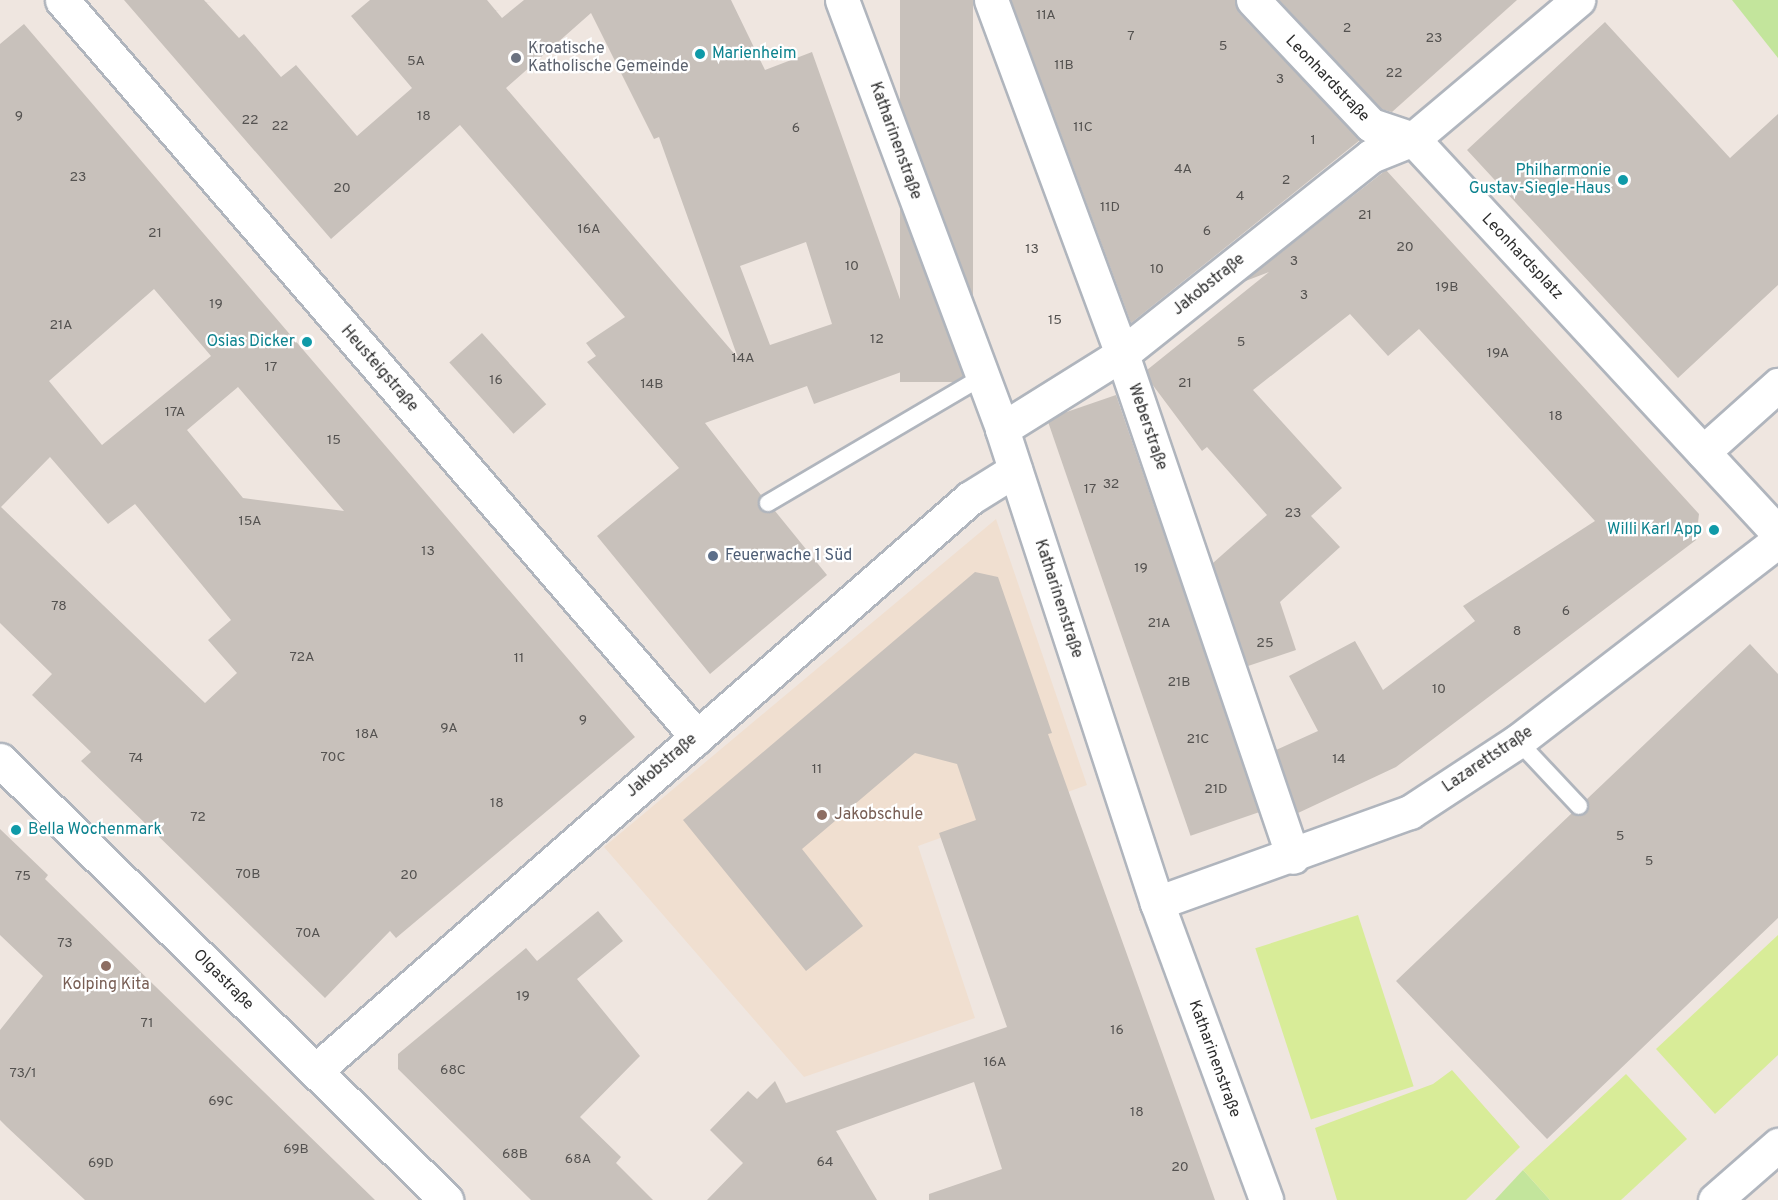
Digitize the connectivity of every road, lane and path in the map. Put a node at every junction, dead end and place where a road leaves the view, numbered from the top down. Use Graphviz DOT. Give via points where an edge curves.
graph roads {
  1 [pos="62,0"];
  2 [pos="842,0"];
  3 [pos="991,0"];
  4 [pos="1253,0"];
  5 [pos="1578,0"];
  6 [pos="1413,139"];
  7 [pos="1122,354"];
  8 [pos="982,377"];
  9 [pos="1778,385"];
  10 [pos="1002,429"];
  11 [pos="1703,452"];
  12 [pos="1015,470"];
  13 [pos="768,503"];
  14 [pos="1778,533"];
  15 [pos="1778,541"];
  16 [pos="697,737"];
  17 [pos="1518,741"];
  18 [pos="0,760"];
  19 [pos="1579,806"];
  20 [pos="1293,857"];
  21 [pos="1157,903"];
  22 [pos="315,1071"];
  23 [pos="1778,1145"];
  24 [pos="446,1200"];
  25 [pos="1266,1200"];
  26 [pos="1714,1200"];
  1 -- 16 [label="street, Heusteigstraße"];
  2 -- 8 [label="street, Katharinenstraße"];
  3 -- 7 [label="street, Weberstraße"];
  4 -- 6 [label="street, Leonhardstraße" via="1371,125"];
  5 -- 6 [label="street"];
  6 -- 7 [label="street, Jakobstraße" via="1371,156"];
  6 -- 11 [label="street, Leonhardsplatz"];
  7 -- 10 [label="street, Jakobstraße"];
  7 -- 20 [label="street, Weberstraße"];
  8 -- 10 [label="street, Katharinenstraße"];
  8 -- 13 [label="lane"];
  9 -- 11 [label="street"];
  10 -- 12 [label="street, Katharinenstraße"];
  11 -- 14 [label="street, Leonhardsplatz"];
  12 -- 16 [label="street, Jakobstraße" via="970,498"];
  12 -- 21 [label="street, Katharinenstraße"];
  15 -- 17 [label="street, Lazarettstraße"];
  16 -- 22 [label="street, Jakobstraße"];
  17 -- 19 [label="lane"];
  17 -- 20 [label="street, Lazarettstraße" via="1410,812"];
  18 -- 22 [label="street, Olgastraße"];
  20 -- 21 [label="street, Lazarettstraße"];
  21 -- 25 [label="street, Katharinenstraße"];
  22 -- 24 [label="street, Olgastraße"];
  23 -- 26 [label="street"];
}
